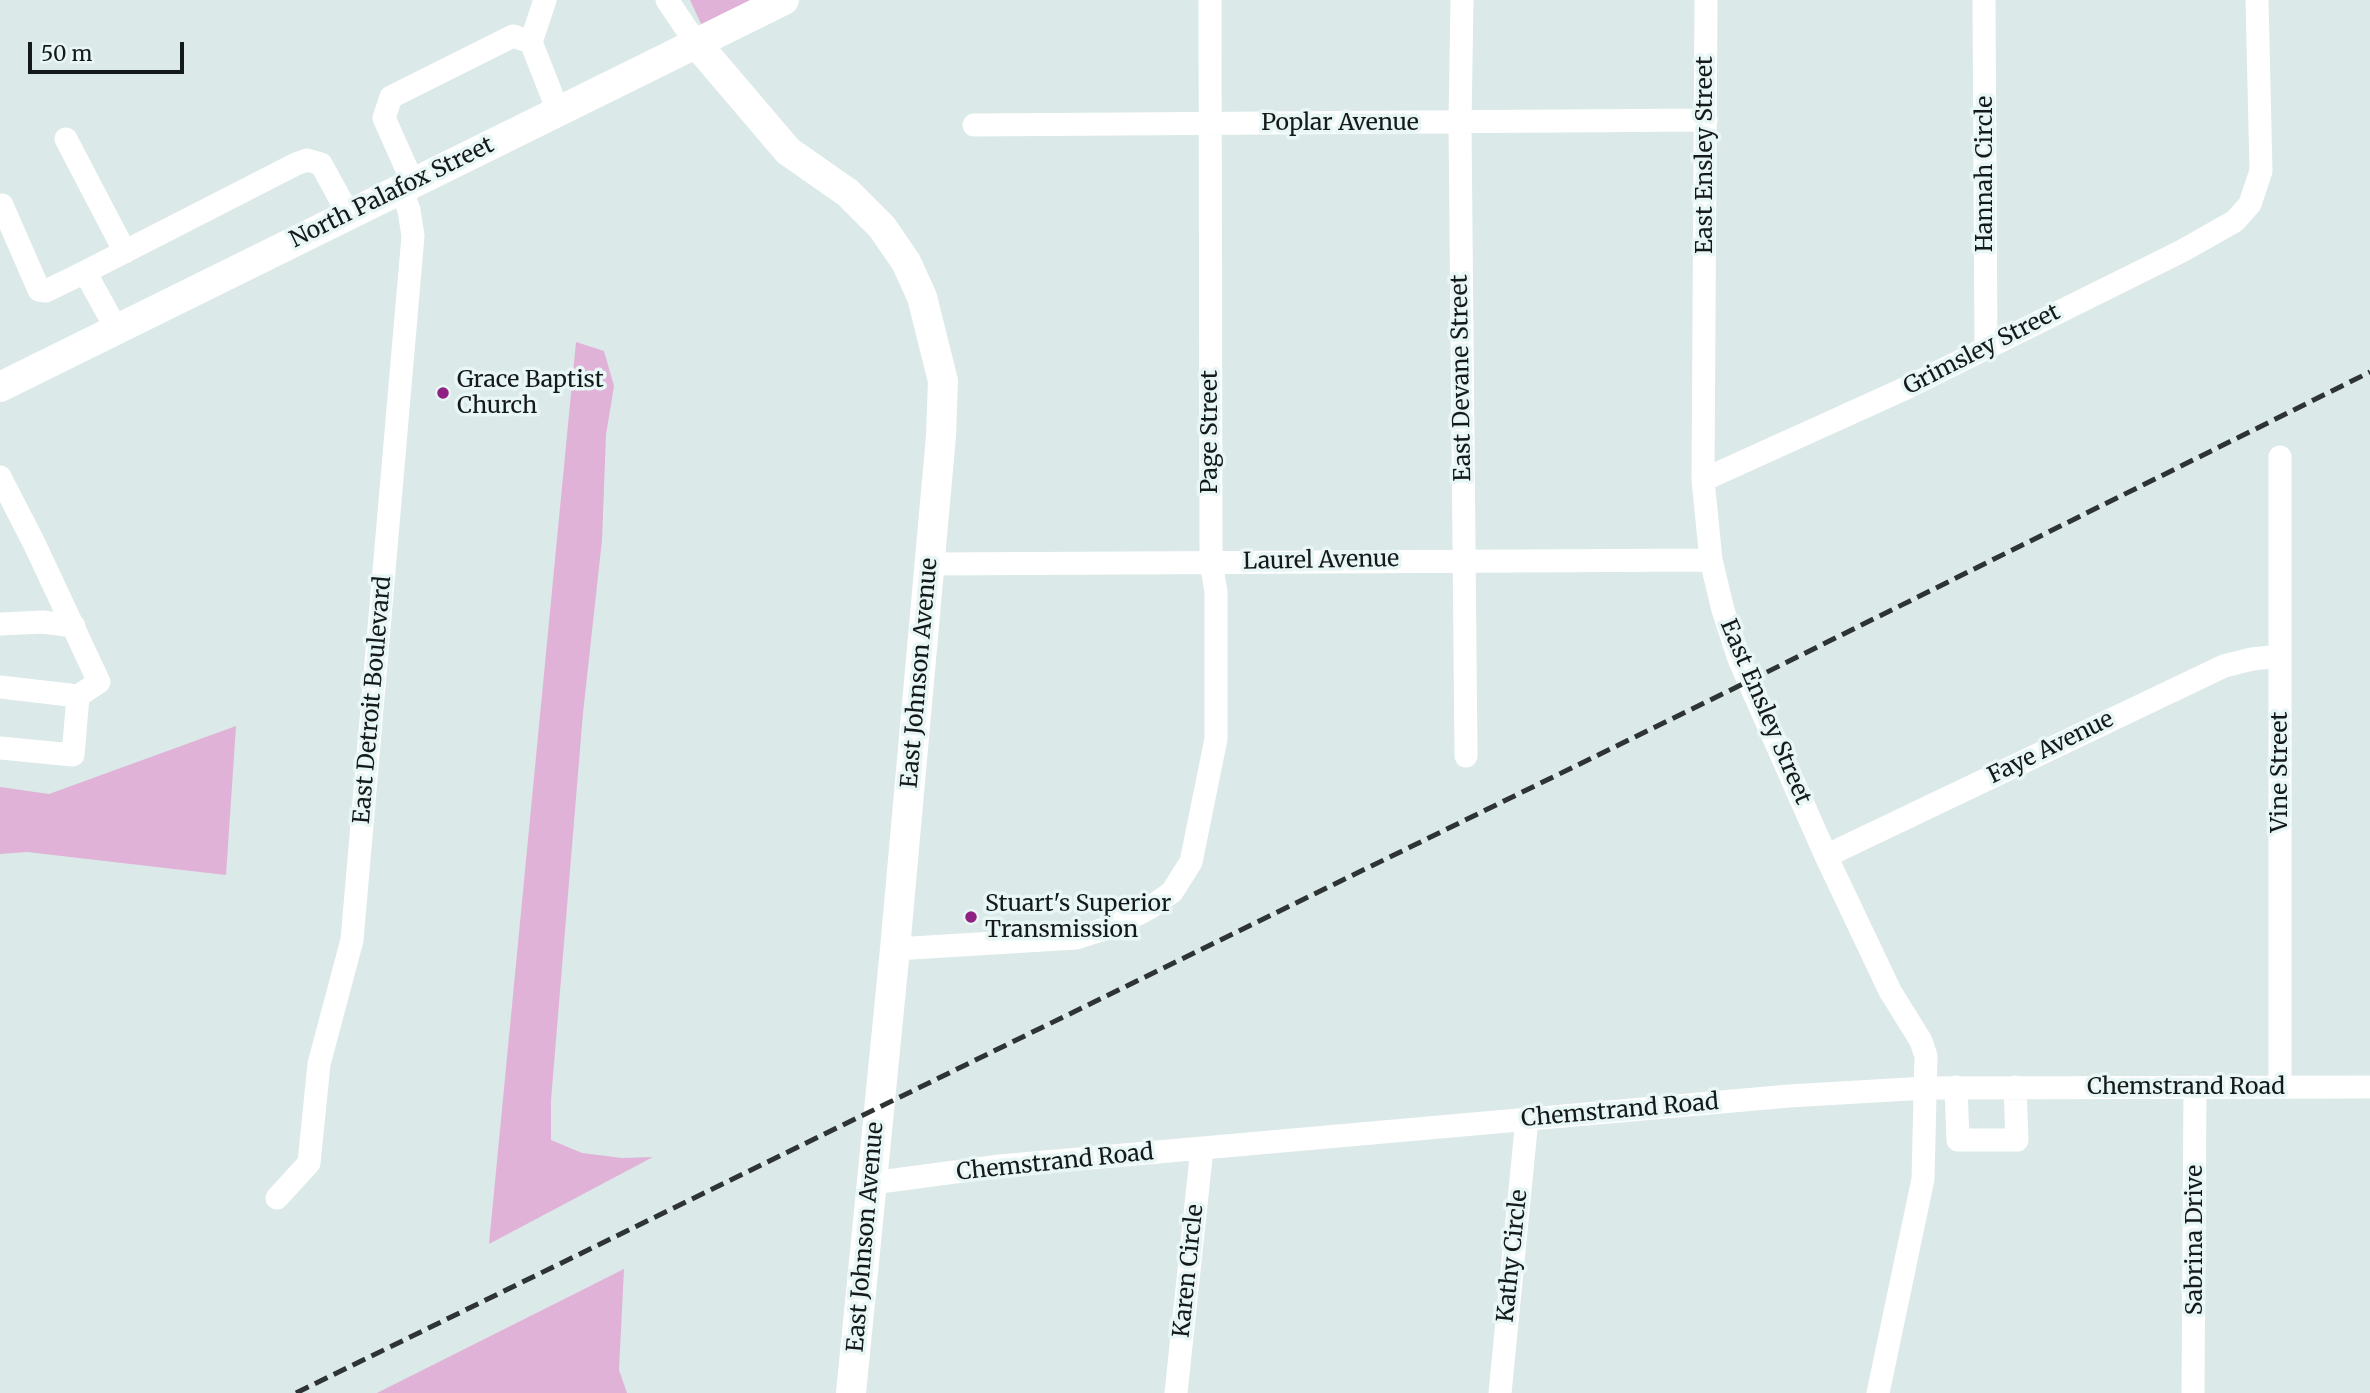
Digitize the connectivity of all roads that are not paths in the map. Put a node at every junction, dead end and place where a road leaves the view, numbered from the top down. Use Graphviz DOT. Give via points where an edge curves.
graph roads {
  1 [pos="545,0"];
  2 [pos="667,0"];
  3 [pos="784,0"];
  4 [pos="1210,0"];
  5 [pos="1462,0"];
  6 [pos="1706,0"];
  7 [pos="1984,0"];
  8 [pos="2257,0"];
  9 [pos="531,42"];
  10 [pos="696,43"];
  11 [pos="558,111"];
  12 [pos="1706,120"];
  13 [pos="1210,122"];
  14 [pos="1460,123"];
  15 [pos="974,125"];
  16 [pos="66,139"];
  17 [pos="407,186"];
  18 [pos="2,205"];
  19 [pos="349,215"];
  20 [pos="124,252"];
  21 [pos="85,272"];
  22 [pos="117,330"];
  23 [pos="1986,347"];
  24 [pos="0,387"];
  25 [pos="2280,457"];
  26 [pos="0,477"];
  27 [pos="1703,480"];
  28 [pos="1465,559"];
  29 [pos="1711,559"];
  30 [pos="1211,562"];
  31 [pos="930,564"];
  32 [pos="0,624"];
  33 [pos="74,626"];
  34 [pos="2280,656"];
  35 [pos="0,687"];
  36 [pos="78,696"];
  37 [pos="0,748"];
  38 [pos="1466,756"];
  39 [pos="1826,856"];
  40 [pos="895,949"];
  41 [pos="1956,1087"];
  42 [pos="2015,1087"];
  43 [pos="2195,1087"];
  44 [pos="2280,1087"];
  45 [pos="2370,1087"];
  46 [pos="1926,1088"];
  47 [pos="1527,1119"];
  48 [pos="1202,1148"];
  49 [pos="872,1183"];
  50 [pos="277,1198"];
  51 [pos="851,1393"];
  52 [pos="1176,1393"];
  53 [pos="1500,1393"];
  54 [pos="1878,1393"];
  55 [pos="2193,1393"];
  1 -- 9 [label="street"];
  2 -- 10 [label="street"];
  3 -- 10 [label="main road, North Palafox Street"];
  4 -- 13 [label="street, Page Street"];
  5 -- 14 [label="street, East Devane Street"];
  6 -- 12 [label="street, East Ensley Street"];
  7 -- 23 [label="street, Hannah Circle"];
  8 -- 23 [label="street, Grimsley Street" via="2261,171 2250,204 2235,221 2182,251"];
  9 -- 11 [label="street"];
  9 -- 17 [label="street, East Detroit Boulevard" via="513,36 391,97 384,118"];
  10 -- 11 [label="main road, North Palafox Street"];
  10 -- 31 [label="main road, East Johnson Avenue" via="788,151 848,193 882,227 917,285 943,381"];
  11 -- 17 [label="main road, North Palafox Street"];
  12 -- 14 [label="street, Poplar Avenue"];
  12 -- 27 [label="street, East Ensley Street"];
  13 -- 14 [label="street, Poplar Avenue"];
  13 -- 15 [label="street, Poplar Avenue"];
  13 -- 30 [label="street, Page Street"];
  14 -- 28 [label="street, East Devane Street"];
  16 -- 20 [label="street"];
  17 -- 19 [label="main road, North Palafox Street"];
  17 -- 50 [label="street, East Detroit Boulevard" via="413,236 352,940 318,1064 309,1163"];
  18 -- 21 [label="street" via="39,290"];
  19 -- 20 [label="street" via="321,164 307,160"];
  19 -- 22 [label="main road, North Palafox Street"];
  20 -- 21 [label="street"];
  21 -- 22 [label="street"];
  22 -- 24 [label="main road, North Palafox Street"];
  23 -- 27 [label="street, Grimsley Street"];
  25 -- 34 [label="street, Vine Street"];
  26 -- 33 [label="street"];
  27 -- 29 [label="street, East Ensley Street"];
  28 -- 29 [label="street, Laurel Avenue"];
  28 -- 30 [label="street, Laurel Avenue"];
  28 -- 38 [label="street, East Devane Street"];
  29 -- 39 [label="street, East Ensley Street" via="1739,659"];
  30 -- 31 [label="street, Laurel Avenue"];
  30 -- 40 [label="street, Page Street" via="1216,592 1216,739 1191,862 1172,892 1117,925 1076,938"];
  31 -- 40 [label="main road, East Johnson Avenue"];
  32 -- 33 [label="street"];
  33 -- 36 [label="street" via="99,682"];
  34 -- 39 [label="street, Faye Avenue" via="2224,666"];
  34 -- 44 [label="street, Vine Street"];
  35 -- 36 [label="street"];
  36 -- 37 [label="street" via="74,755"];
  39 -- 46 [label="street, East Ensley Street" via="1890,991 1921,1041"];
  40 -- 49 [label="main road, East Johnson Avenue"];
  41 -- 42 [label="street, Chemstrand Road"];
  41 -- 42 [label="street" via="1958,1140 2017,1140"];
  41 -- 46 [label="street, Chemstrand Road"];
  42 -- 43 [label="street, Chemstrand Road"];
  43 -- 44 [label="street, Chemstrand Road"];
  43 -- 55 [label="street, Sabrina Drive"];
  44 -- 45 [label="street, Chemstrand Road"];
  46 -- 47 [label="street, Chemstrand Road"];
  46 -- 54 [label="street, East Ensley Street" via="1923,1178"];
  47 -- 48 [label="street, Chemstrand Road"];
  47 -- 53 [label="street, Kathy Circle"];
  48 -- 49 [label="street, Chemstrand Road"];
  48 -- 52 [label="street, Karen Circle"];
  49 -- 51 [label="main road, East Johnson Avenue"];
}
